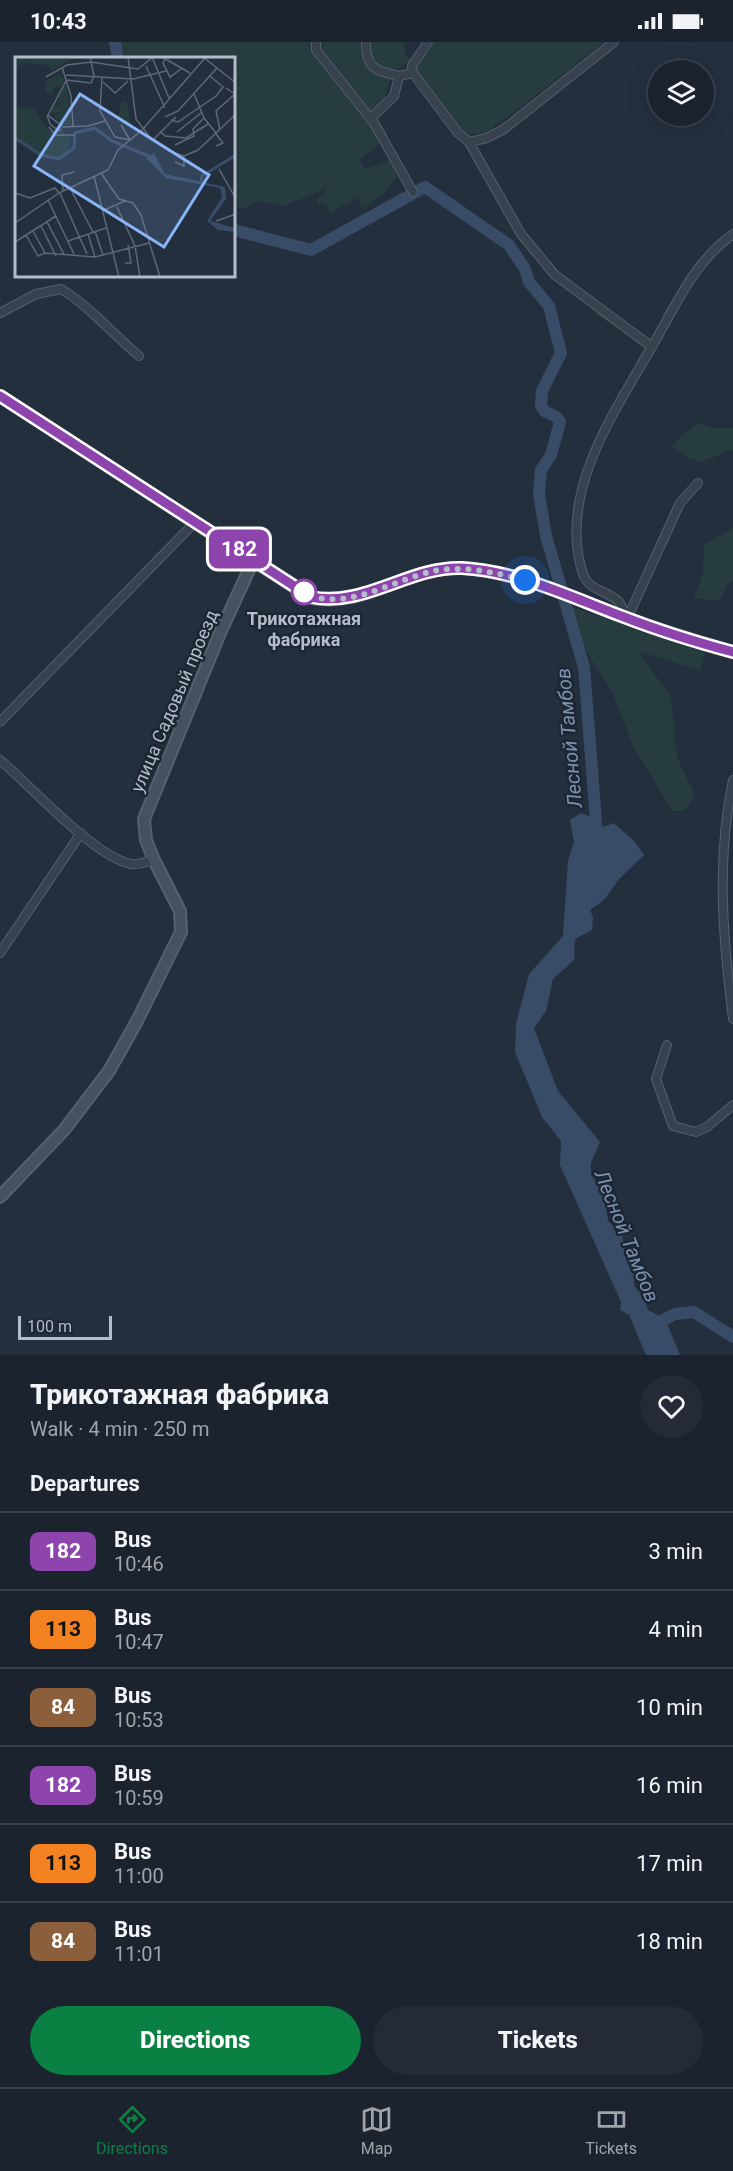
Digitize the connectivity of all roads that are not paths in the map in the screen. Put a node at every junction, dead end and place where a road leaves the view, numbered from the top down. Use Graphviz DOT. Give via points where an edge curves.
graph roads {
  1 [pos="316,42"];
  2 [pos="366,42"];
  3 [pos="428,42"];
  4 [pos="614,42"];
  5 [pos="413,73"];
  6 [pos="399,76"];
  7 [pos="370,119"];
  8 [pos="469,142"];
  9 [pos="413,192"];
  10 [pos="733,234"];
  11 [pos="0,313"];
  12 [pos="652,347"];
  13 [pos="139,356"];
  14 [pos="1,399"];
  15 [pos="698,483"];
  16 [pos="196,521"];
  17 [pos="254,559"];
  18 [pos="627,618"];
  19 [pos="733,652"];
  20 [pos="0,722"];
  21 [pos="0,760"];
  22 [pos="732,785"];
  23 [pos="81,833"];
  24 [pos="154,860"];
  25 [pos="0,953"];
  26 [pos="733,1019"];
  27 [pos="667,1045"];
  28 [pos="733,1105"];
  29 [pos="0,1197"];
  1 -- 7 [label="street" via="316,50"];
  2 -- 6 [label="street" via="366,58 375,69"];
  3 -- 5 [label="street" via="412,66"];
  4 -- 8 [label="street" via="504,129"];
  5 -- 6 [label="street"];
  5 -- 8 [label="street"];
  6 -- 7 [label="street" via="394,96"];
  7 -- 9 [label="street"];
  8 -- 12 [label="street" via="509,215 555,275"];
  10 -- 12 [label="street" via="698,266"];
  11 -- 13 [label="street" via="36,294 61,289 84,302 90,313"];
  12 -- 18 [label="street" via="601,437 577,513 582,574 594,589 619,602"];
  14 -- 16 [label="street"];
  15 -- 18 [label="street" via="680,502"];
  16 -- 17 [label="street"];
  16 -- 20 [label="street"];
  17 -- 18 [label="street" via="311,597 325,600 338,600 434,571 461,568 525,580"];
  17 -- 24 [label="street, улица Садовый проезд" via="146,810 145,832"];
  18 -- 19 [label="street"];
  21 -- 23 [label="street"];
  22 -- 26 [label="street" via="721,874 724,950"];
  23 -- 24 [label="street" via="124,862"];
  23 -- 25 [label="street"];
  24 -- 29 [label="street, улица Садовый проезд" via="180,911 179,937 109,1071 64,1130"];
  27 -- 28 [label="street" via="656,1079 673,1126 696,1132"];
}
